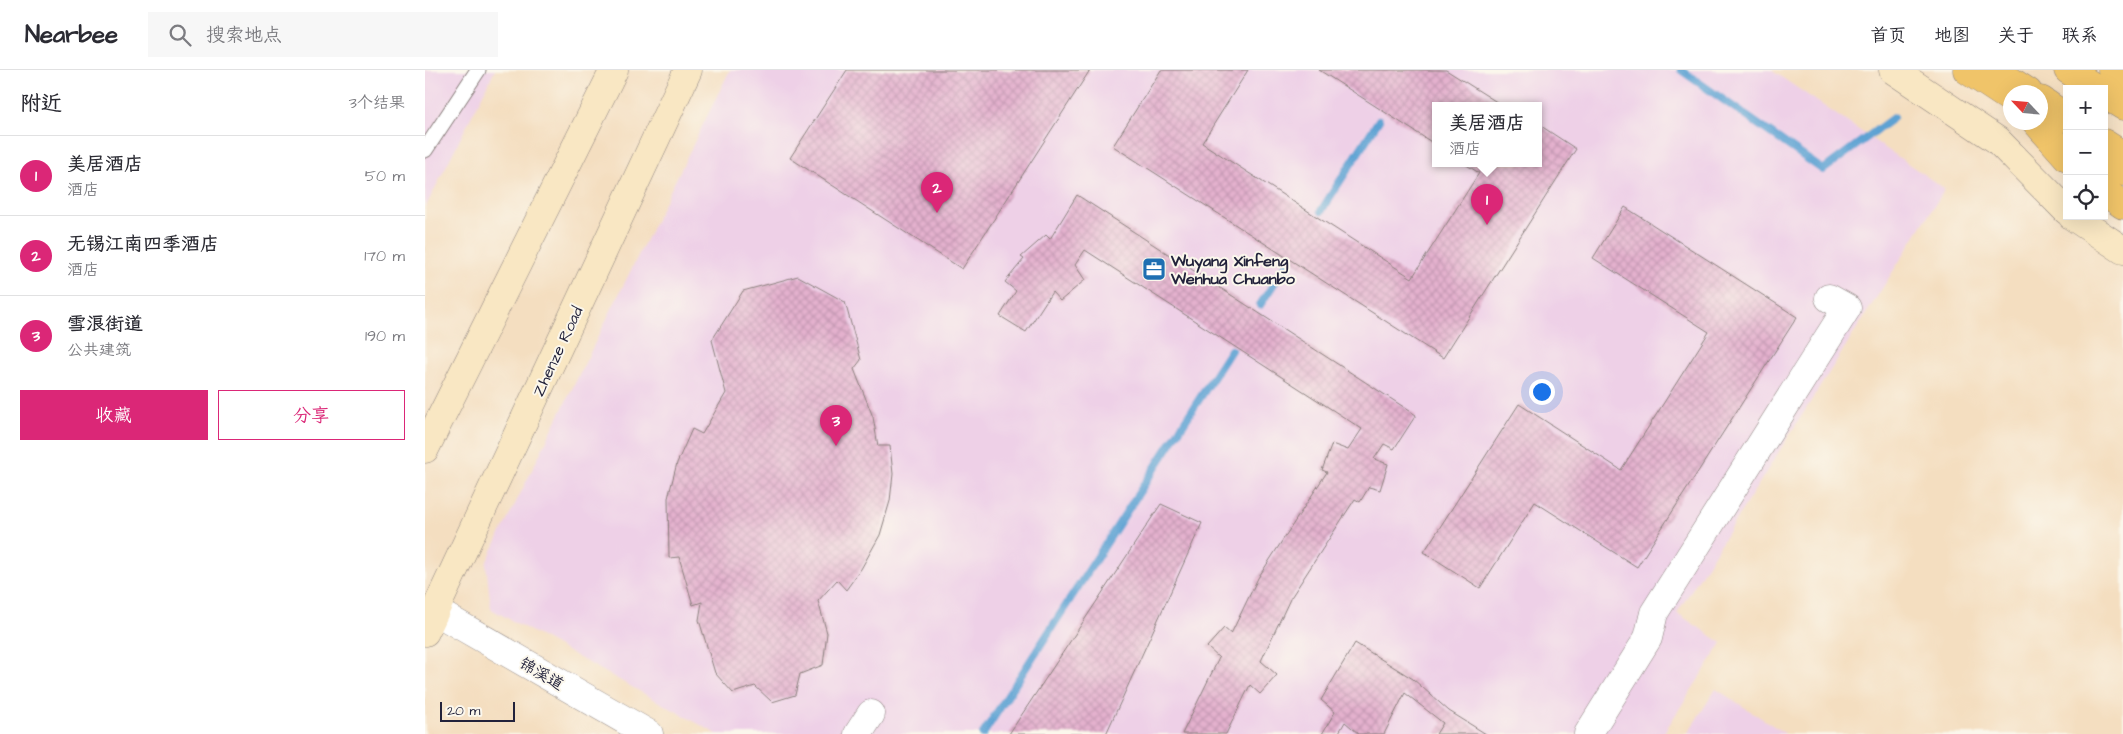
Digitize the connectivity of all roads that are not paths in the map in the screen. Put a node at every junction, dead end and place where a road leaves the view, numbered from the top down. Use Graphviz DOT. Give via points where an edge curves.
graph roads {
  1 [pos="478,70"];
  2 [pos="614,70"];
  3 [pos="688,70"];
  4 [pos="1893,70"];
  5 [pos="1967,70"];
  6 [pos="1994,70"];
  7 [pos="2068,70"];
  8 [pos="2112,70"];
  9 [pos="2123,77"];
  10 [pos="2017,85"];
  11 [pos="2091,85"];
  12 [pos="2003,95"];
  13 [pos="2108,97"];
  14 [pos="2048,105"];
  15 [pos="2123,106"];
  16 [pos="2063,115"];
  17 [pos="2048,124"];
  18 [pos="2043,130"];
  19 [pos="2063,133"];
  20 [pos="2108,145"];
  21 [pos="425,150"];
  22 [pos="2063,152"];
  23 [pos="2123,155"];
  24 [pos="2108,163"];
  25 [pos="2123,172"];
  26 [pos="2108,194"];
  27 [pos="2123,205"];
  28 [pos="2063,207"];
  29 [pos="2078,220"];
  30 [pos="2123,250"];
  31 [pos="1829,298"];
  32 [pos="425,448"];
  33 [pos="430,622"];
  34 [pos="649,734"];
  35 [pos="1587,734"];
  1 -- 21 [label="lane"];
  2 -- 32 [label="main road"];
  3 -- 33 [label="main road, Zhenze Road"];
  4 -- 28 [label="main road" via="1997,140"];
  5 -- 12 [label="main road"];
  6 -- 10 [label="main road"];
  7 -- 11 [label="main road"];
  8 -- 9 [label="main road"];
  13 -- 15 [label="main road"];
  14 -- 16 [label="main road"];
  17 -- 19 [label="main road"];
  18 -- 22 [label="main road"];
  20 -- 23 [label="main road"];
  24 -- 25 [label="main road"];
  26 -- 27 [label="main road"];
  29 -- 30 [label="main road"];
  31 -- 35 [label="street" via="1847,308 1654,614 1648,638"];
  33 -- 34 [label="street, 锦溪道"];
}
